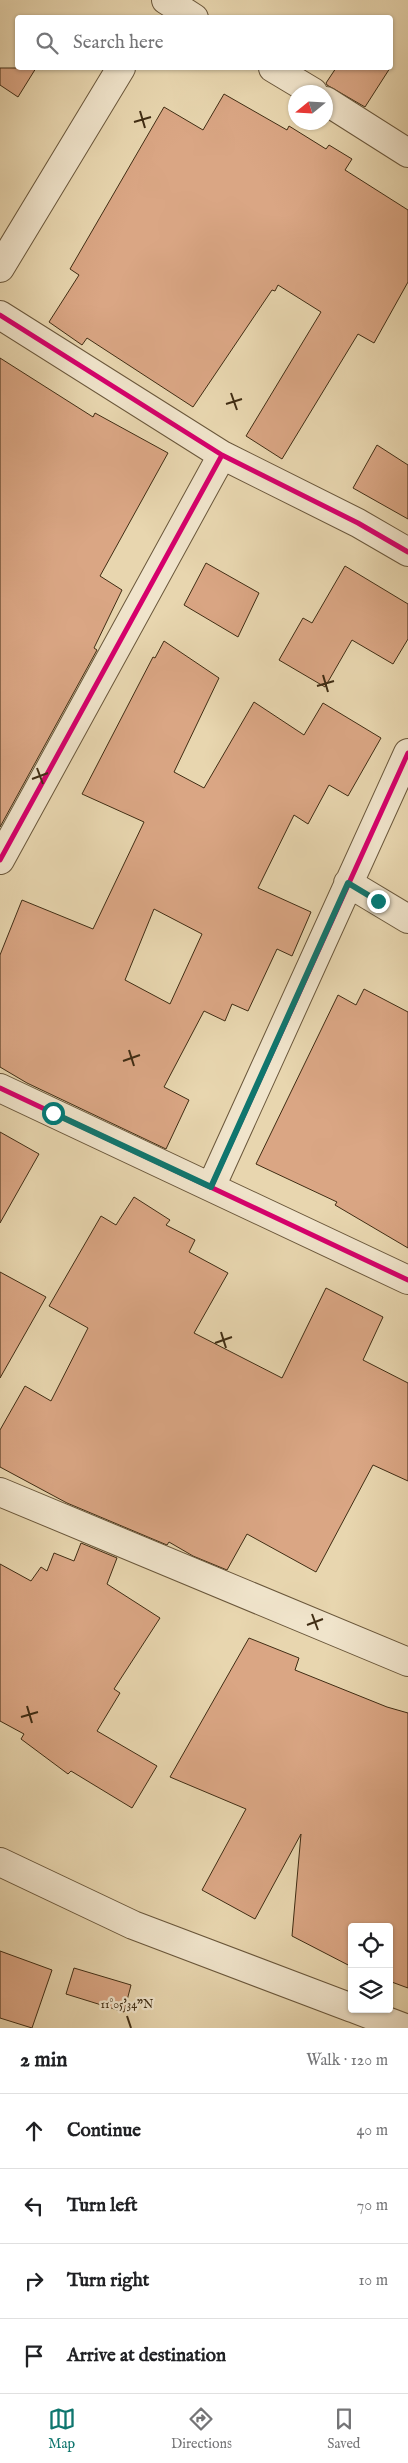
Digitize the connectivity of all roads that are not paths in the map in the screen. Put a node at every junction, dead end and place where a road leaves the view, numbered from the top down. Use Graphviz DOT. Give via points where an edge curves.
graph roads {
  1 [pos="162,0"];
  2 [pos="166,0"];
  3 [pos="154,15"];
  4 [pos="189,15"];
  5 [pos="120,70"];
  6 [pos="276,70"];
  7 [pos="301,85"];
  8 [pos="333,105"];
  9 [pos="408,153"];
  10 [pos="0,268"];
  11 [pos="0,316"];
  12 [pos="222,455"];
  13 [pos="408,552"];
  14 [pos="408,753"];
  15 [pos="0,860"];
  16 [pos="348,883"];
  17 [pos="408,920"];
  18 [pos="0,1088"];
  19 [pos="211,1187"];
  20 [pos="408,1280"];
  21 [pos="0,1492"];
  22 [pos="408,1662"];
  23 [pos="0,1862"];
  24 [pos="348,2007"];
  25 [pos="364,2013"];
  26 [pos="405,2028"];
  1 -- 3 [label="street"];
  2 -- 4 [label="street"];
  5 -- 10 [label="street"];
  6 -- 7 [label="street"];
  8 -- 9 [label="street"];
  11 -- 12 [label="street"];
  12 -- 13 [label="street" via="358,523"];
  12 -- 15 [label="street"];
  14 -- 16 [label="street"];
  16 -- 17 [label="street"];
  16 -- 19 [label="street"];
  18 -- 19 [label="street"];
  19 -- 20 [label="street"];
  21 -- 22 [label="street"];
  23 -- 24 [label="street" via="133,1925"];
  25 -- 26 [label="street"];
}
